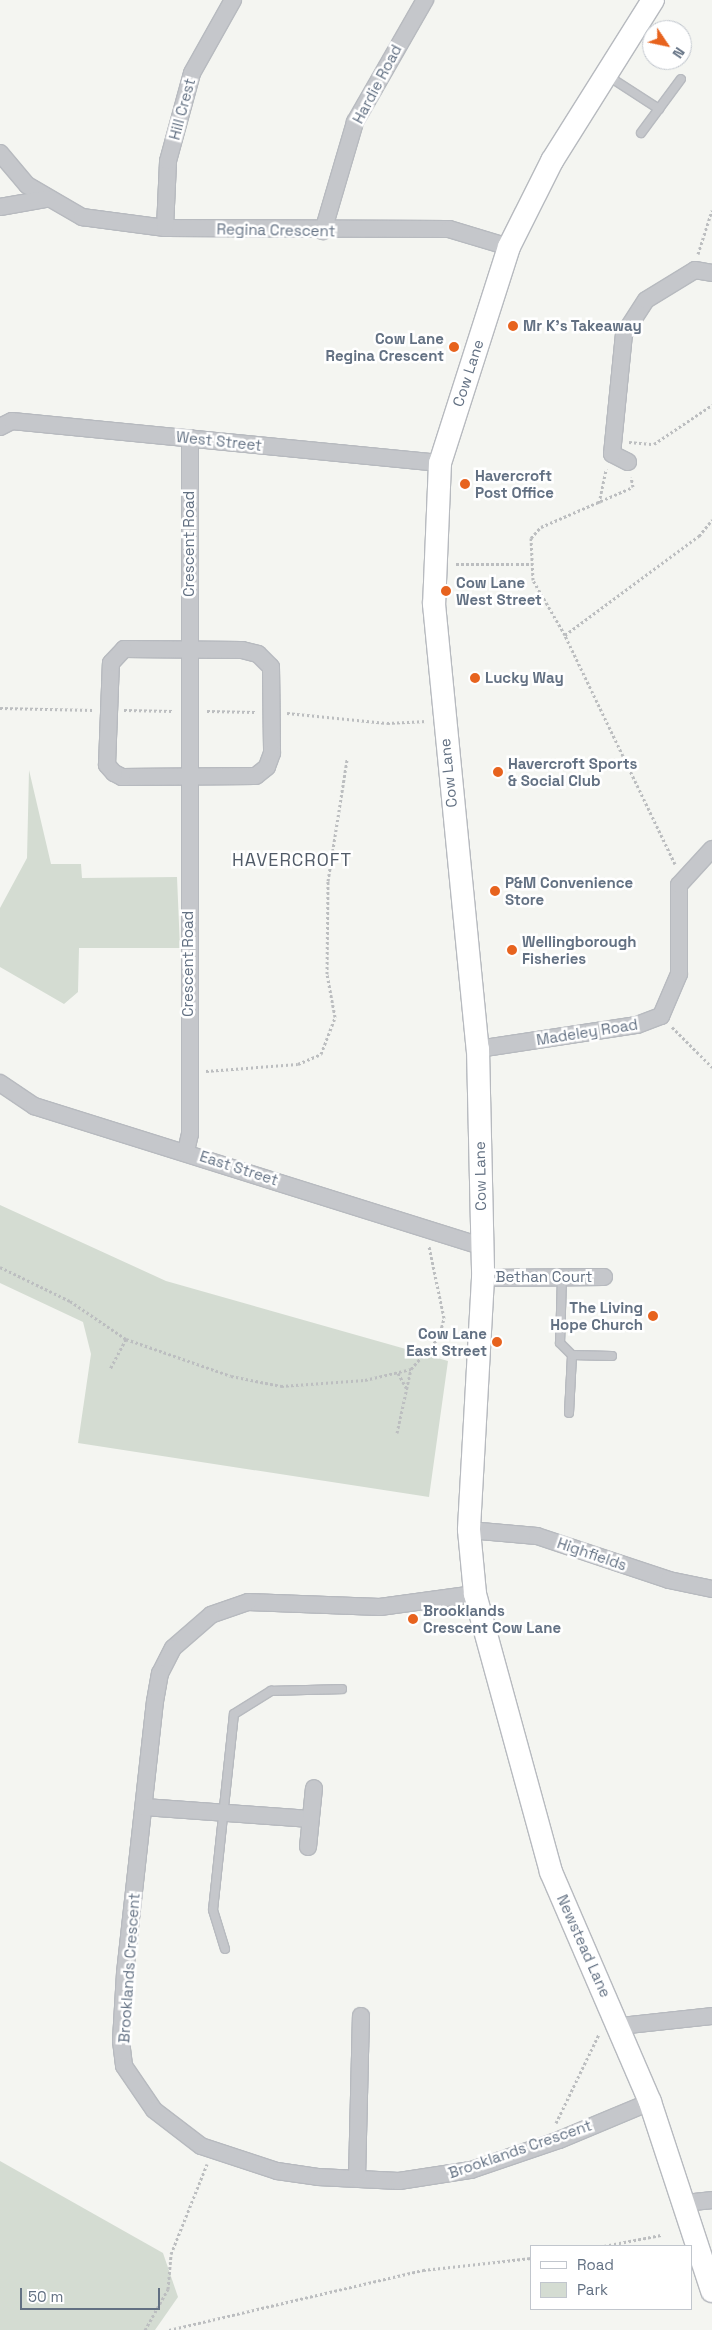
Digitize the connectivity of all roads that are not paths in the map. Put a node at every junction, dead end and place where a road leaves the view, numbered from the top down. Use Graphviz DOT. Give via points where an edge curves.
graph roads {
  1 [pos="233,0"];
  2 [pos="425,0"];
  3 [pos="653,0"];
  4 [pos="607,76"];
  5 [pos="681,79"];
  6 [pos="659,109"];
  7 [pos="641,132"];
  8 [pos="0,153"];
  9 [pos="46,199"];
  10 [pos="0,207"];
  11 [pos="165,228"];
  12 [pos="323,231"];
  13 [pos="508,247"];
  14 [pos="712,273"];
  15 [pos="0,427"];
  16 [pos="190,438"];
  17 [pos="628,462"];
  18 [pos="440,463"];
  19 [pos="189,650"];
  20 [pos="189,776"];
  21 [pos="712,849"];
  22 [pos="478,1049"];
  23 [pos="0,1082"];
  24 [pos="186,1151"];
  25 [pos="482,1246"];
  26 [pos="562,1277"];
  27 [pos="604,1277"];
  28 [pos="484,1278"];
  29 [pos="572,1355"];
  30 [pos="612,1356"];
  31 [pos="569,1413"];
  32 [pos="469,1530"];
  33 [pos="712,1589"];
  34 [pos="474,1594"];
  35 [pos="342,1689"];
  36 [pos="314,1788"];
  37 [pos="144,1807"];
  38 [pos="222,1812"];
  39 [pos="311,1819"];
  40 [pos="308,1847"];
  41 [pos="225,1949"];
  42 [pos="361,2016"];
  43 [pos="712,2016"];
  44 [pos="618,2020"];
  45 [pos="650,2102"];
  46 [pos="357,2178"];
  47 [pos="712,2200"];
  48 [pos="684,2203"];
  49 [pos="712,2291"];
  1 -- 11 [label="street, Hill Crest" via="192,73 168,161"];
  2 -- 12 [label="street, Hardie Road" via="354,122"];
  3 -- 4 [label="main road, Cow Lane"];
  4 -- 6 [label="lane"];
  4 -- 13 [label="main road, Cow Lane" via="552,161"];
  5 -- 6 [label="lane"];
  6 -- 7 [label="lane"];
  8 -- 9 [label="street, Regina Crescent"];
  9 -- 10 [label="street"];
  9 -- 11 [label="street, Regina Crescent" via="82,217"];
  11 -- 12 [label="street, Regina Crescent"];
  12 -- 13 [label="street, Regina Crescent" via="449,229"];
  13 -- 18 [label="main road, Cow Lane"];
  14 -- 17 [label="street" via="695,270 646,300 624,334 613,447"];
  15 -- 16 [label="street, West Street" via="12,420"];
  16 -- 18 [label="street, West Street"];
  16 -- 19 [label="street, Crescent Road"];
  18 -- 22 [label="main road, Cow Lane" via="436,564 443,720"];
  19 -- 20 [label="street, Crescent Road"];
  19 -- 20 [label="street" via="258,654 271,667 272,712 272,753 268,768 256,776"];
  19 -- 20 [label="street" via="124,649 111,663 107,765 122,777"];
  20 -- 24 [label="street, Crescent Road" via="190,1134"];
  21 -- 22 [label="street, Madeley Road" via="679,885 679,974 661,1016 637,1025"];
  22 -- 25 [label="main road, Cow Lane"];
  23 -- 24 [label="street, East Street" via="34,1106"];
  24 -- 25 [label="street, East Street"];
  25 -- 28 [label="main road, Cow Lane"];
  26 -- 27 [label="street, Bethan Court"];
  26 -- 28 [label="street, Bethan Court"];
  26 -- 29 [label="lane" via="560,1343"];
  28 -- 32 [label="main road, Cow Lane"];
  29 -- 30 [label="lane"];
  29 -- 31 [label="lane"];
  32 -- 33 [label="street, Highfields" via="537,1536 669,1580"];
  32 -- 34 [label="main road, Cow Lane"];
  34 -- 37 [label="street, Brooklands Crescent" via="380,1607 248,1602 211,1615 173,1648 160,1673"];
  34 -- 44 [label="main road, Newstead Lane" via="551,1872"];
  35 -- 38 [label="lane" via="271,1691 234,1714"];
  36 -- 39 [label="street"];
  37 -- 38 [label="street"];
  37 -- 46 [label="street, Brooklands Crescent" via="125,1983 121,2041 124,2066 154,2110 212,2152 277,2171"];
  38 -- 39 [label="street"];
  38 -- 41 [label="lane" via="213,1910"];
  39 -- 40 [label="street"];
  42 -- 46 [label="street"];
  43 -- 44 [label="street"];
  44 -- 45 [label="main road, Newstead Lane"];
  45 -- 46 [label="street, Brooklands Crescent" via="558,2140 434,2177 399,2181"];
  45 -- 48 [label="main road, Newstead Lane"];
  47 -- 48 [label="street"];
  48 -- 49 [label="main road, Newstead Lane"];
}
